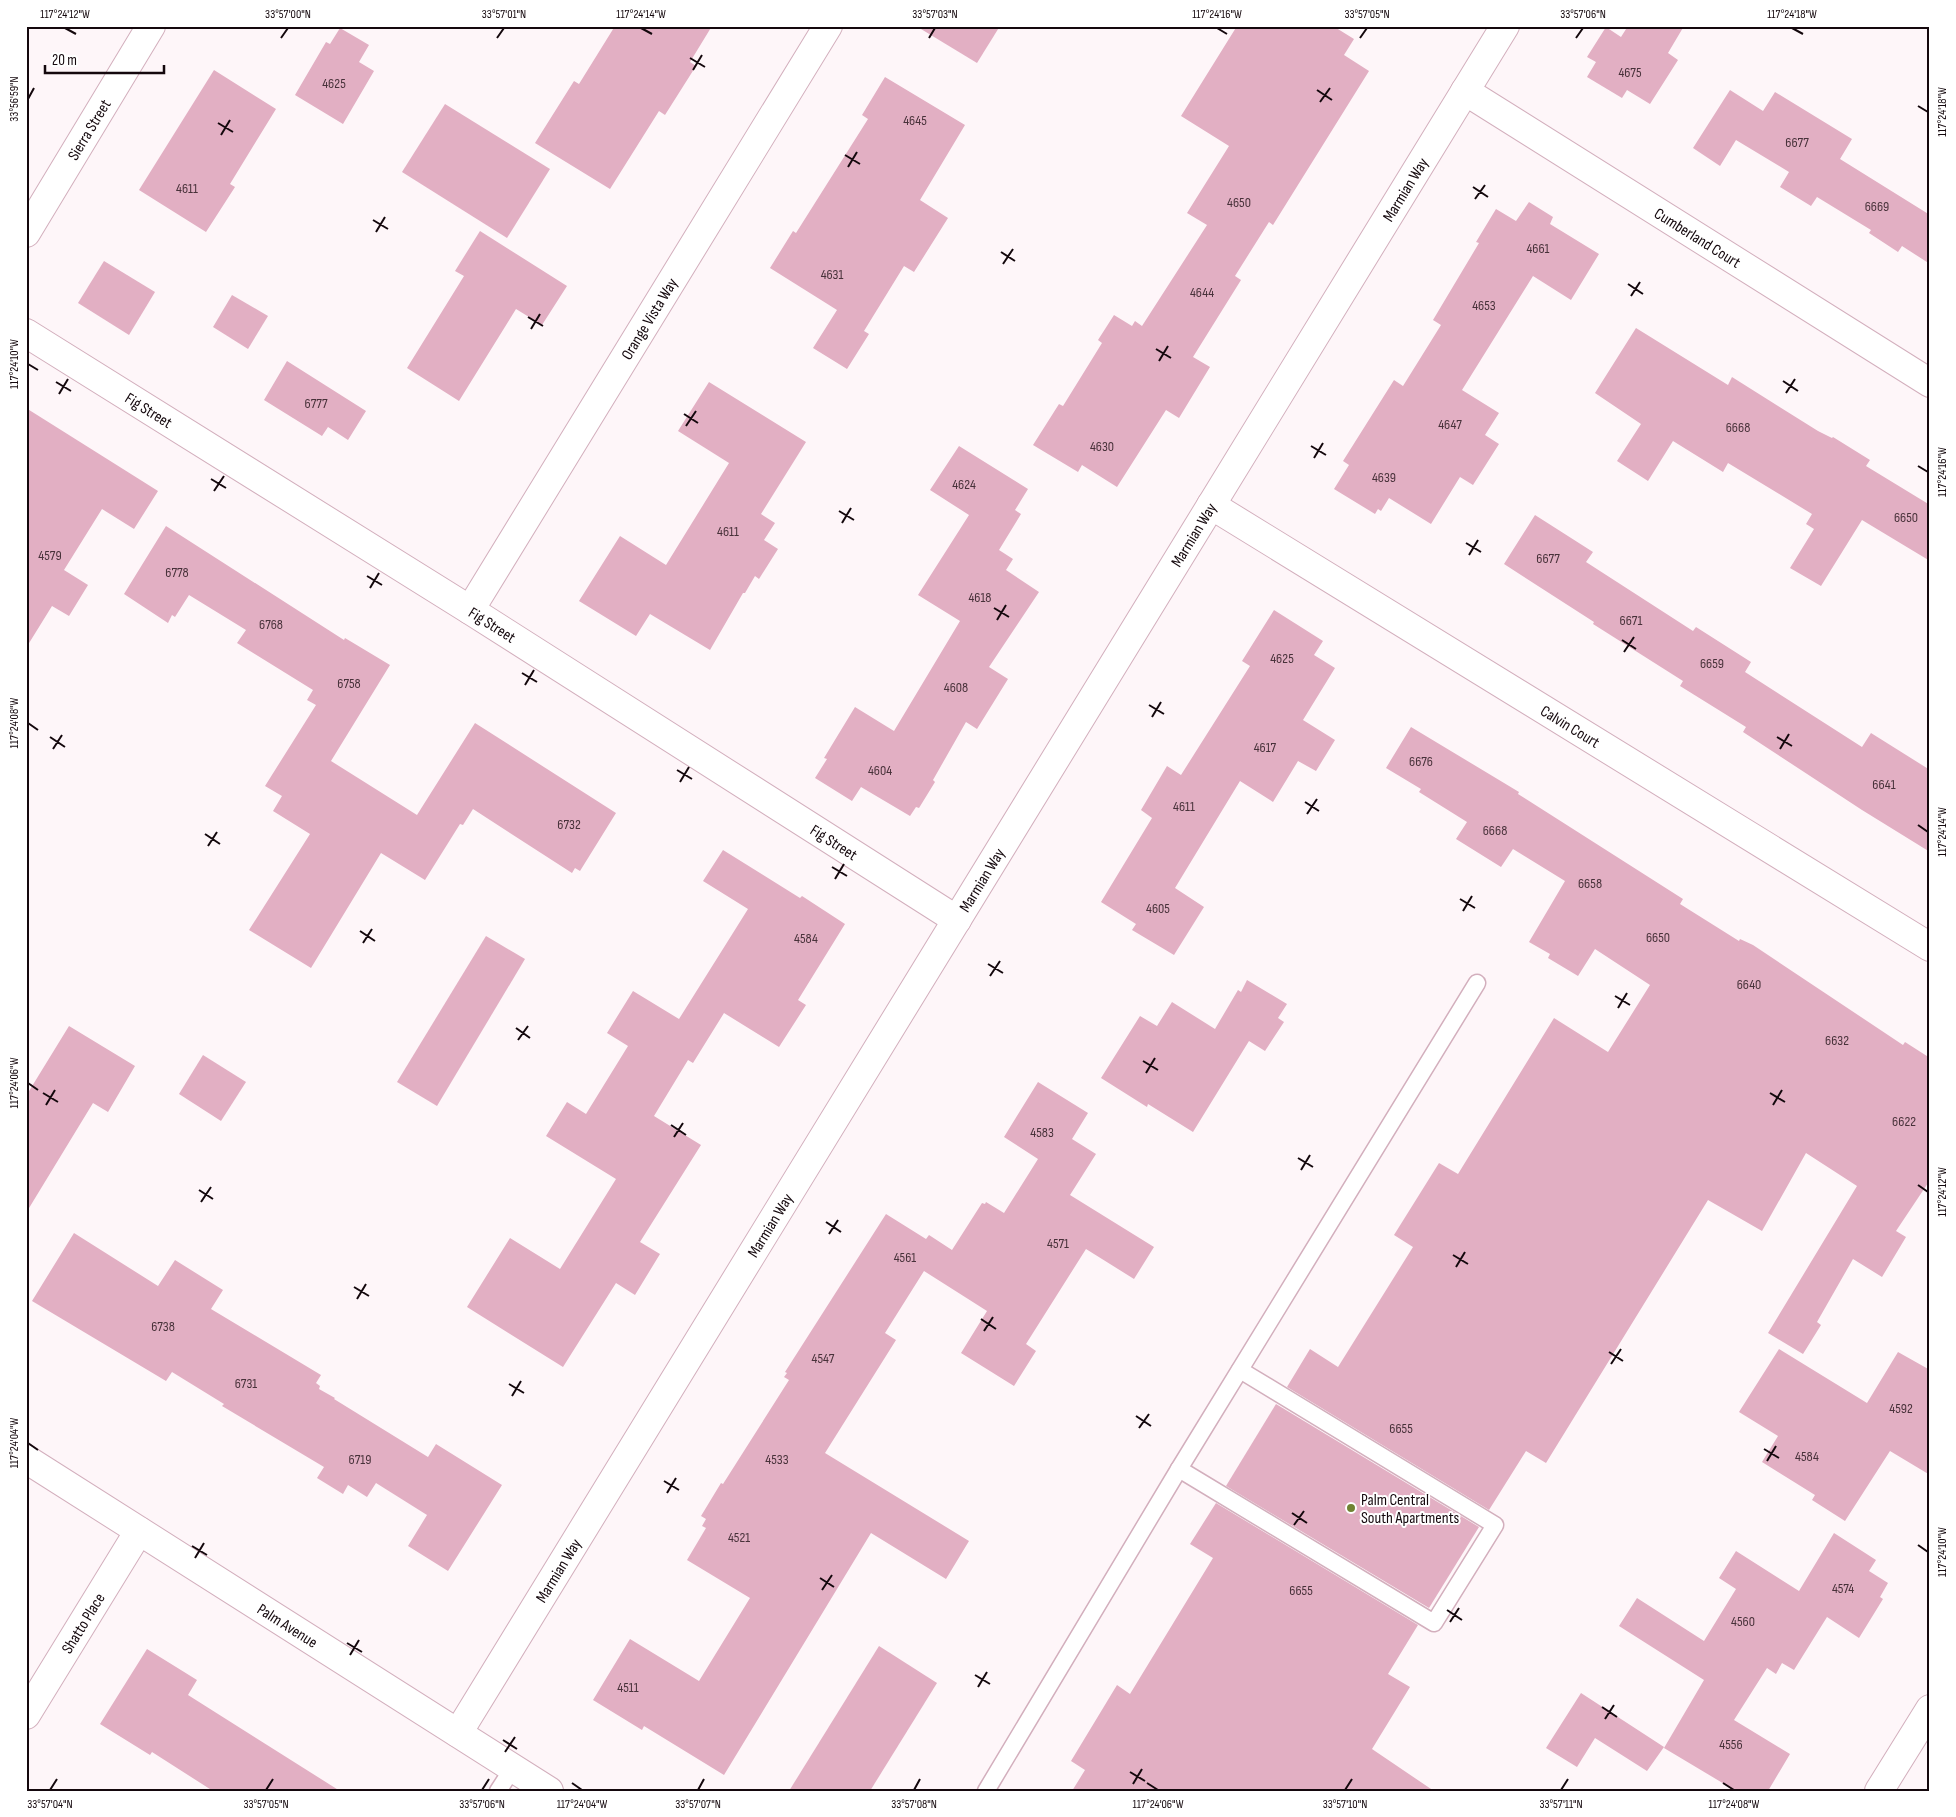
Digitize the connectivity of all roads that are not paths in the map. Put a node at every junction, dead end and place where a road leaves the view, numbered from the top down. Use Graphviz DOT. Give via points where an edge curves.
graph roads {
  1 [pos="151,26"];
  2 [pos="828,26"];
  3 [pos="1505,26"];
  4 [pos="1465,92"];
  5 [pos="26,233"];
  6 [pos="26,333"];
  7 [pos="1930,383"];
  8 [pos="1211,505"];
  9 [pos="470,610"];
  10 [pos="957,920"];
  11 [pos="1930,947"];
  12 [pos="1478,983"];
  13 [pos="1240,1370"];
  14 [pos="26,1459"];
  15 [pos="1179,1469"];
  16 [pos="139,1531"];
  17 [pos="1930,1709"];
  18 [pos="26,1715"];
  19 [pos="458,1733"];
  20 [pos="513,1768"];
  21 [pos="498,1791"];
  22 [pos="550,1791"];
  23 [pos="986,1791"];
  24 [pos="1879,1791"];
  1 -- 5 [label="street, Sierra Street"];
  2 -- 9 [label="street, Orange Vista Way"];
  3 -- 4 [label="street, Marmian Way"];
  4 -- 7 [label="street, Cumberland Court"];
  4 -- 8 [label="street, Marmian Way"];
  6 -- 9 [label="street, Fig Street"];
  8 -- 10 [label="street, Marmian Way"];
  8 -- 11 [label="street, Calvin Court"];
  9 -- 10 [label="street, Fig Street"];
  10 -- 19 [label="street, Marmian Way"];
  12 -- 13 [label="lane"];
  13 -- 15 [label="lane"];
  13 -- 15 [label="lane" via="1495,1525 1490,1534 1434,1623"];
  14 -- 16 [label="street, Palm Avenue"];
  15 -- 23 [label="lane"];
  16 -- 18 [label="street, Shatto Place"];
  16 -- 19 [label="street, Palm Avenue"];
  17 -- 24 [label="street"];
  19 -- 20 [label="street, Palm Avenue"];
  20 -- 21 [label="lane"];
  20 -- 22 [label="street, Palm Avenue"];
}
